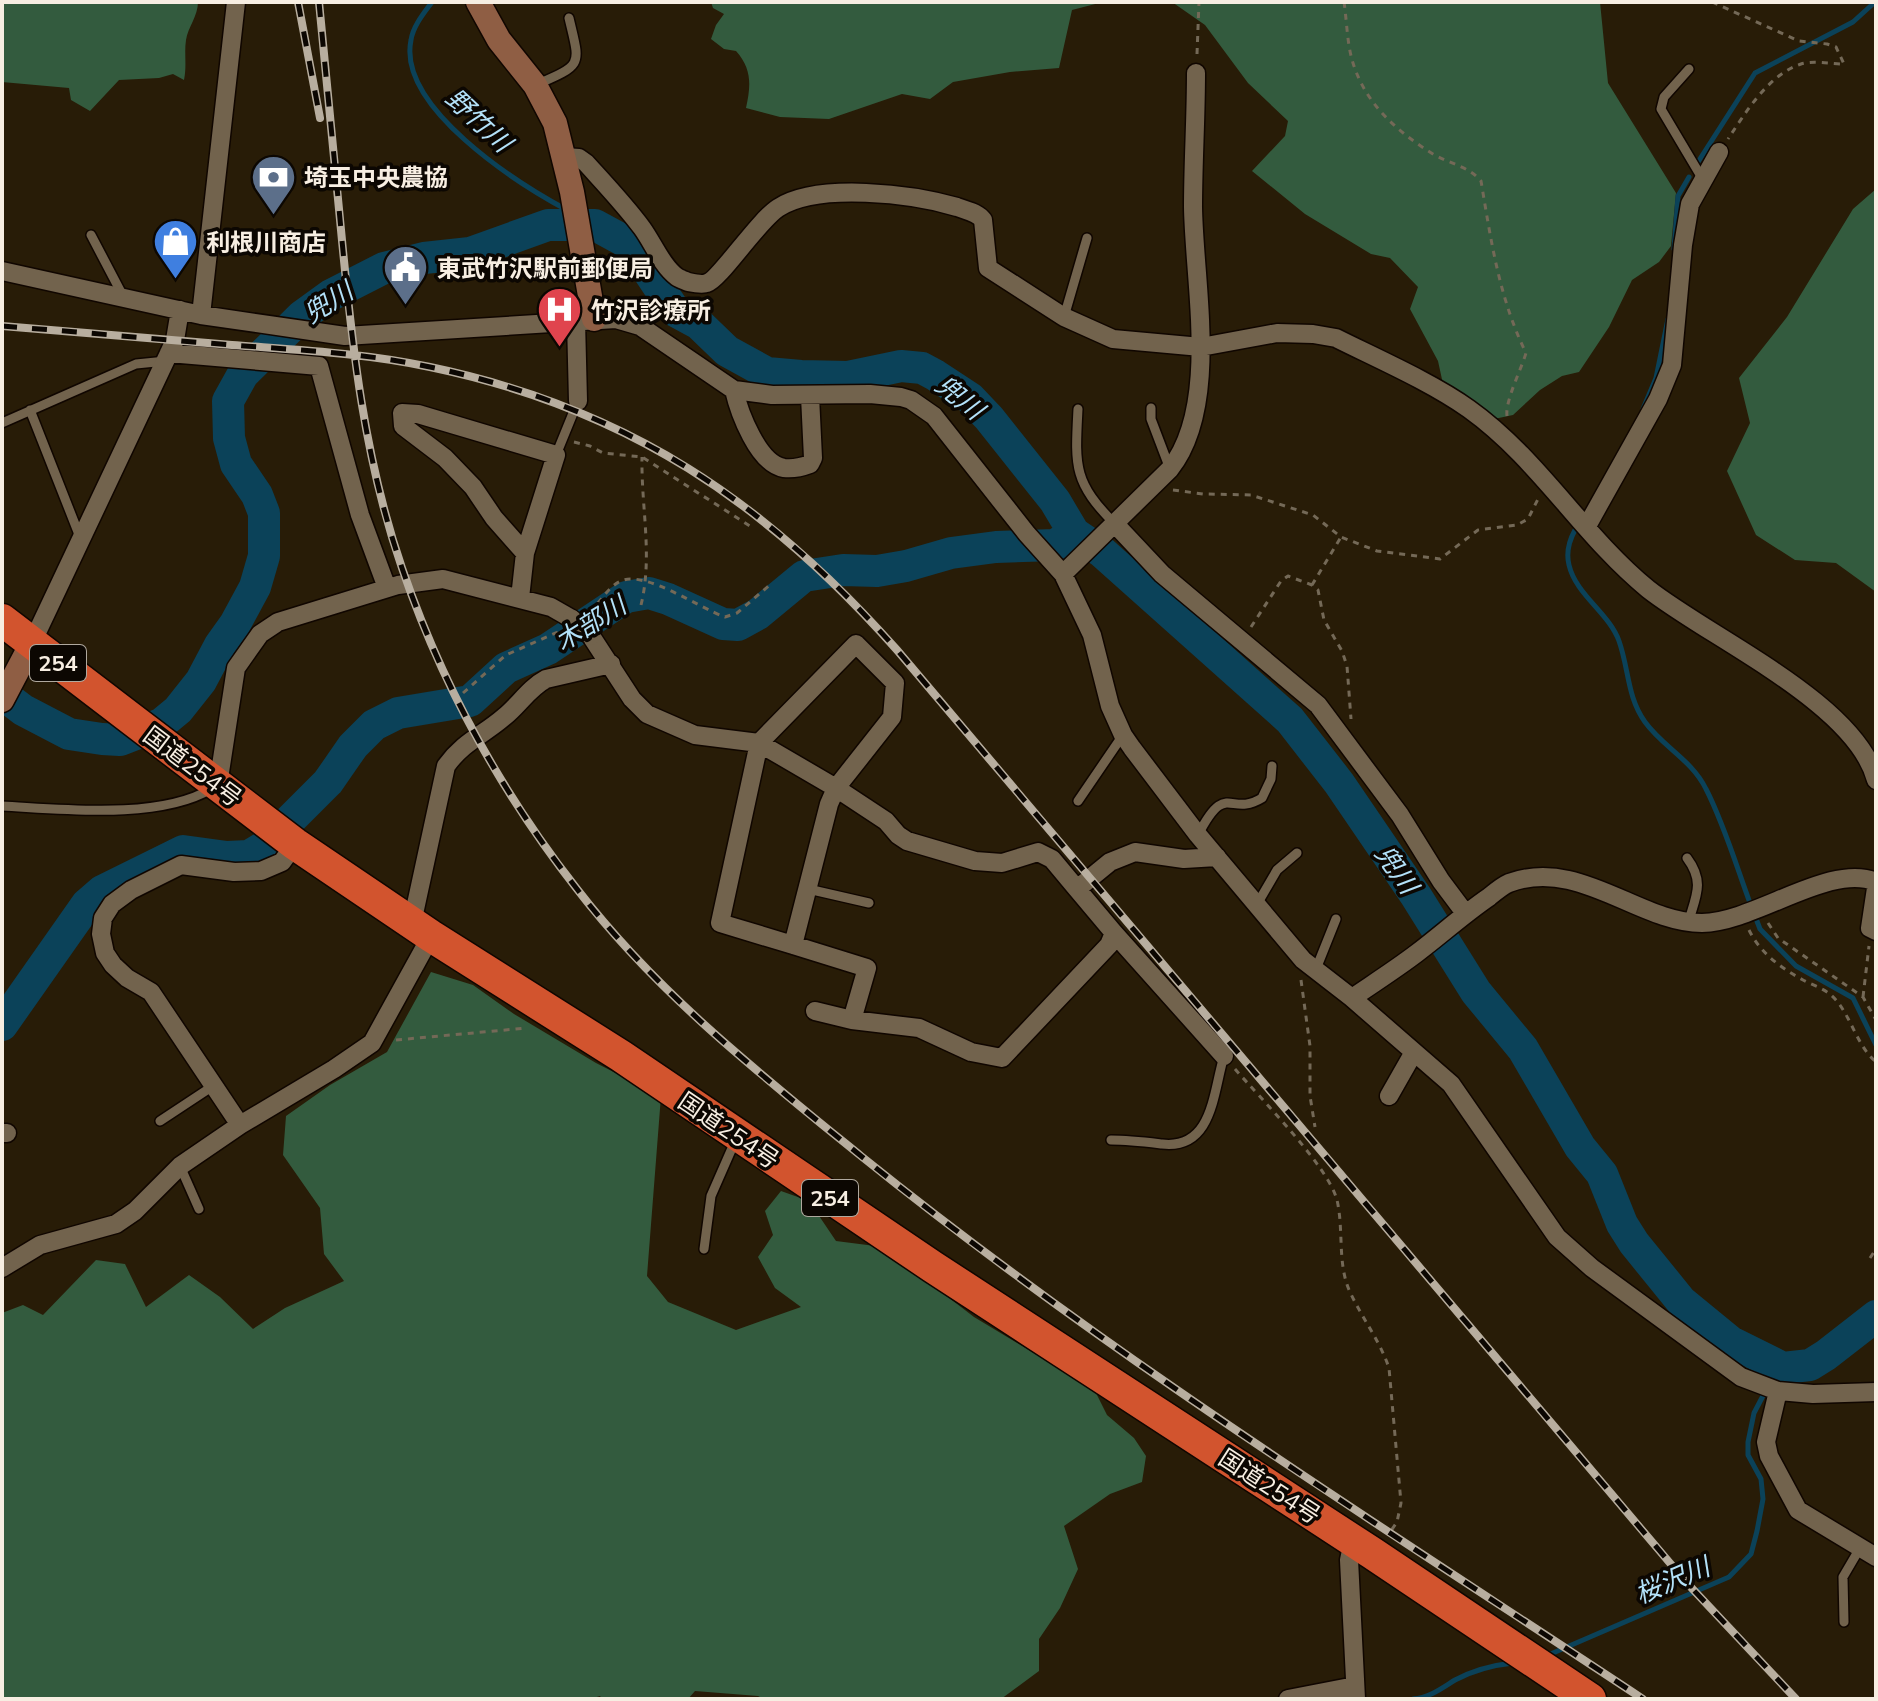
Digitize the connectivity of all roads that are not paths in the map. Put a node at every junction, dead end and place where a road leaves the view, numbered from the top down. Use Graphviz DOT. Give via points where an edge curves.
graph roads {
  1 [pos="236,2"];
  2 [pos="478,2"];
  3 [pos="569,18"];
  4 [pos="1689,69"];
  5 [pos="1196,73"];
  6 [pos="535,85"];
  7 [pos="1719,152"];
  8 [pos="564,157"];
  9 [pos="1702,178"];
  10 [pos="91,235"];
  11 [pos="1087,238"];
  12 [pos="2,271"];
  13 [pos="124,298"];
  14 [pos="180,310"];
  15 [pos="201,315"];
  16 [pos="1064,317"];
  17 [pos="585,320"];
  18 [pos="1201,347"];
  19 [pos="167,357"];
  20 [pos="734,390"];
  21 [pos="810,396"];
  22 [pos="578,401"];
  23 [pos="1151,408"];
  24 [pos="1078,409"];
  25 [pos="30,410"];
  26 [pos="2,423"];
  27 [pos="559,447"];
  28 [pos="1163,475"];
  29 [pos="1587,526"];
  30 [pos="1112,528"];
  31 [pos="81,539"];
  32 [pos="525,553"];
  33 [pos="1066,572"];
  34 [pos="387,588"];
  35 [pos="520,598"];
  36 [pos="2,620"];
  37 [pos="32,643"];
  38 [pos="611,664"];
  39 [pos="2,700"];
  40 [pos="1123,735"];
  41 [pos="759,743"];
  42 [pos="1272,766"];
  43 [pos="1876,780"];
  44 [pos="218,785"];
  45 [pos="836,788"];
  46 [pos="1078,801"];
  47 [pos="2,806"];
  48 [pos="1198,835"];
  49 [pos="295,844"];
  50 [pos="1297,853"];
  51 [pos="1217,857"];
  52 [pos="1687,858"];
  53 [pos="1876,882"];
  54 [pos="1876,888"];
  55 [pos="808,889"];
  56 [pos="1077,889"];
  57 [pos="869,903"];
  58 [pos="1256,906"];
  59 [pos="1461,917"];
  60 [pos="1336,919"];
  61 [pos="1688,923"];
  62 [pos="422,930"];
  63 [pos="1873,930"];
  64 [pos="1114,933"];
  65 [pos="793,945"];
  66 [pos="1310,964"];
  67 [pos="1352,998"];
  68 [pos="815,1011"];
  69 [pos="852,1020"];
  70 [pos="1414,1052"];
  71 [pos="1224,1056"];
  72 [pos="213,1086"];
  73 [pos="1389,1096"];
  74 [pos="160,1121"];
  75 [pos="240,1125"];
  76 [pos="737,1136"];
  77 [pos="1111,1140"];
  78 [pos="180,1166"];
  79 [pos="199,1209"];
  80 [pos="704,1249"];
  81 [pos="2,1268"];
  82 [pos="1770,1389"];
  83 [pos="1876,1392"];
  84 [pos="1362,1547"];
  85 [pos="1868,1553"];
  86 [pos="1844,1622"];
  87 [pos="1355,1693"];
  88 [pos="1288,1699"];
  89 [pos="1590,1699"];
  1 -- 15 [label="street"];
  2 -- 6 [label="street" via="499,40"];
  3 -- 6 [label="lane" via="578,55 575,63 571,70"];
  4 -- 9 [label="lane" via="1664,97 1661,109"];
  5 -- 18 [label="street" via="1193,206"];
  6 -- 8 [label="street" via="551,113"];
  7 -- 9 [label="street"];
  8 -- 16 [label="street" via="586,163 672,272 692,283 707,283 717,276 778,208 865,191 898,194 979,215 988,268"];
  8 -- 17 [label="street" via="582,246"];
  9 -- 29 [label="street" via="1690,204 1672,365"];
  10 -- 13 [label="lane"];
  11 -- 16 [label="lane"];
  12 -- 13 [label="street"];
  13 -- 14 [label="street"];
  14 -- 15 [label="street"];
  14 -- 19 [label="street"];
  15 -- 17 [label="street" via="312,332 374,335"];
  16 -- 18 [label="street" via="1113,339"];
  17 -- 20 [label="street" via="616,319 640,326"];
  17 -- 22 [label="street"];
  18 -- 28 [label="street" via="1190,433"];
  18 -- 29 [label="street" via="1277,333 1336,338 1468,408 1508,440"];
  19 -- 25 [label="lane" via="136,364"];
  19 -- 31 [label="street"];
  19 -- 34 [label="street" via="319,366 360,515"];
  20 -- 21 [label="street"];
  20 -- 21 [label="street" via="754,442 784,468 810,464 813,458"];
  21 -- 33 [label="street" via="901,397 922,407 1045,555"];
  22 -- 27 [label="lane"];
  23 -- 28 [label="lane"];
  24 -- 30 [label="lane" via="1078,471"];
  25 -- 26 [label="lane"];
  25 -- 31 [label="lane"];
  27 -- 32 [label="street"];
  27 -- 32 [label="street" via="402,413 403,426 455,467"];
  28 -- 30 [label="street"];
  29 -- 43 [label="street" via="1648,589 1826,711 1854,737"];
  30 -- 33 [label="street"];
  30 -- 59 [label="street" via="1318,705 1354,751"];
  31 -- 37 [label="street"];
  32 -- 35 [label="street"];
  33 -- 40 [label="street"];
  34 -- 35 [label="street" via="443,579"];
  34 -- 44 [label="street" via="278,622 260,634 236,668"];
  35 -- 38 [label="street, bridge" via="551,607 573,621"];
  36 -- 37 [label="highway, 国道254号 / 254"];
  37 -- 39 [label="street"];
  37 -- 44 [label="highway, 国道254号 / 254"];
  38 -- 41 [label="street" via="647,714 695,735"];
  38 -- 62 [label="street" via="537,684 501,720 459,748 446,766"];
  40 -- 46 [label="lane"];
  40 -- 48 [label="street"];
  41 -- 45 [label="street"];
  41 -- 45 [label="street" via="856,644 895,683 892,717"];
  41 -- 65 [label="street" via="720,923"];
  42 -- 48 [label="lane" via="1262,798 1246,804 1220,803"];
  44 -- 47 [label="lane" via="194,799 114,811"];
  44 -- 49 [label="highway, 国道254号 / 254"];
  45 -- 55 [label="street"];
  45 -- 56 [label="street" via="907,841 975,861 1002,863 1038,852 1052,859"];
  48 -- 51 [label="street"];
  49 -- 62 [label="highway, 国道254号 / 254"];
  49 -- 72 [label="street" via="282,862 261,871 181,865 131,890 103,918 105,953 127,978 151,992"];
  50 -- 58 [label="lane" via="1277,870"];
  51 -- 56 [label="street" via="1184,859 1135,852 1110,862"];
  51 -- 58 [label="street"];
  52 -- 61 [label="lane" via="1697,871 1698,889"];
  53 -- 61 [label="street" via="1863,876 1832,880 1742,916"];
  54 -- 63 [label="street"];
  55 -- 57 [label="lane"];
  55 -- 65 [label="street"];
  56 -- 64 [label="street"];
  58 -- 66 [label="street"];
  59 -- 61 [label="street" via="1509,883 1548,877 1589,885"];
  59 -- 67 [label="street"];
  60 -- 66 [label="lane"];
  62 -- 75 [label="street" via="372,1043"];
  62 -- 76 [label="highway, 国道254号 / 254"];
  64 -- 69 [label="street" via="1109,945 1002,1058 971,1052 919,1028"];
  64 -- 71 [label="street"];
  65 -- 69 [label="street" via="867,968"];
  66 -- 67 [label="street"];
  67 -- 70 [label="street"];
  68 -- 69 [label="street"];
  70 -- 73 [label="street"];
  70 -- 82 [label="street" via="1451,1084 1557,1237 1741,1377"];
  71 -- 77 [label="lane" via="1201,1133 1164,1145"];
  72 -- 74 [label="lane"];
  72 -- 75 [label="street"];
  75 -- 78 [label="street"];
  76 -- 80 [label="lane" via="711,1196"];
  76 -- 84 [label="highway, 国道254号 / 254"];
  78 -- 79 [label="lane"];
  78 -- 81 [label="street" via="116,1224 40,1245"];
  82 -- 83 [label="street"];
  82 -- 85 [label="street" via="1769,1456 1798,1510"];
  84 -- 87 [label="street" via="1349,1560"];
  84 -- 89 [label="highway, 国道254号 / 254"];
  85 -- 86 [label="lane" via="1843,1577"];
  87 -- 88 [label="street"];
}
